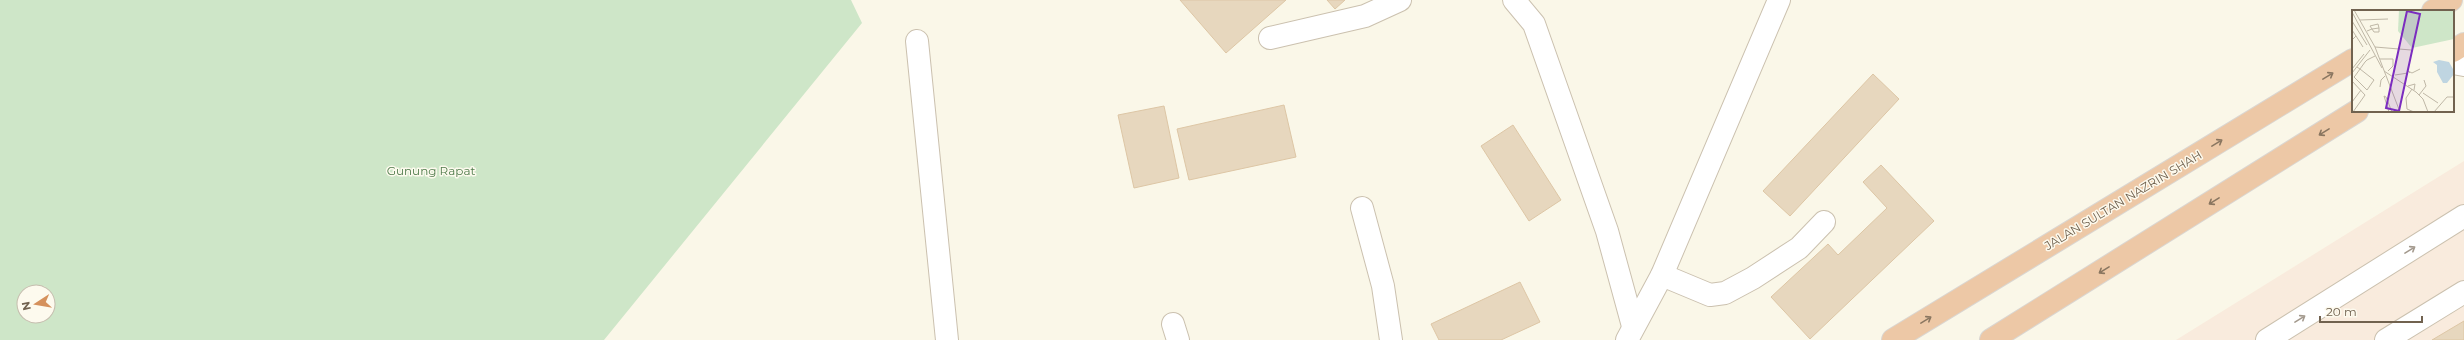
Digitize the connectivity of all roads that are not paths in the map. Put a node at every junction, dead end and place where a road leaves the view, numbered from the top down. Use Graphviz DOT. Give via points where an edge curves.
graph roads {
  1 [pos="1400,0"];
  2 [pos="1514,0"];
  3 [pos="1779,0"];
  4 [pos="2451,0"];
  5 [pos="2435,10"];
  6 [pos="1270,38"];
  7 [pos="918,40"];
  8 [pos="2464,44"];
  9 [pos="2454,50"];
  10 [pos="2352,61"];
  11 [pos="2454,63"];
  12 [pos="2464,65"];
  13 [pos="2355,112"];
  14 [pos="1362,208"];
  15 [pos="2464,216"];
  16 [pos="1824,222"];
  17 [pos="1662,274"];
  18 [pos="2464,292"];
  19 [pos="1630,333"];
  20 [pos="947,340"];
  21 [pos="1391,340"];
  22 [pos="1893,340"];
  23 [pos="1991,340"];
  24 [pos="2267,340"];
  25 [pos="2386,340"];
  1 -- 6 [label="street" via="1364,16"];
  2 -- 19 [label="street" via="1534,24 1607,231"];
  3 -- 17 [label="street"];
  4 -- 5 [label="highway"];
  7 -- 20 [label="street"];
  8 -- 9 [label="highway"];
  22 -- 10 [label="highway, JALAN SULTAN NAZRIN SHAH, one-way"];
  11 -- 12 [label="street"];
  13 -- 23 [label="highway, one-way"];
  14 -- 21 [label="street" via="1383,286"];
  24 -- 15 [label="street, one-way"];
  16 -- 17 [label="street" via="1799,248 1725,293 1710,295"];
  17 -- 19 [label="street"];
  18 -- 25 [label="street"];
}
